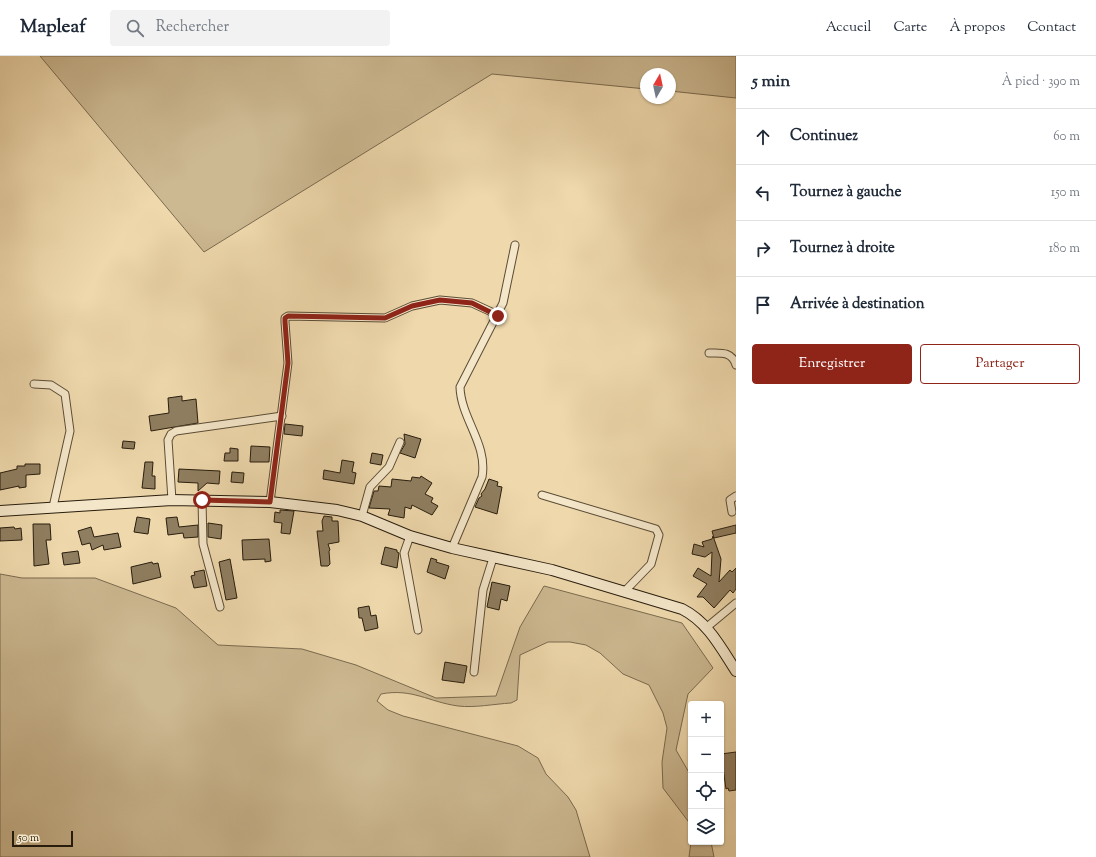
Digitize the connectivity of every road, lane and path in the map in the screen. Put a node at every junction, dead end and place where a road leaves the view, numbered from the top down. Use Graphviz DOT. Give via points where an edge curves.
graph roads {
  1 [pos="515,245"];
  2 [pos="498,316"];
  3 [pos="708,353"];
  4 [pos="736,365"];
  5 [pos="34,384"];
  6 [pos="282,416"];
  7 [pos="400,442"];
  8 [pos="542,495"];
  9 [pos="736,496"];
  10 [pos="172,500"];
  11 [pos="202,500"];
  12 [pos="270,502"];
  13 [pos="53,507"];
  14 [pos="0,511"];
  15 [pos="732,512"];
  16 [pos="362,516"];
  17 [pos="410,536"];
  18 [pos="452,548"];
  19 [pos="493,558"];
  20 [pos="626,591"];
  21 [pos="736,603"];
  22 [pos="220,607"];
  23 [pos="708,627"];
  24 [pos="418,630"];
  25 [pos="736,671"];
  26 [pos="474,672"];
  1 -- 2 [label="street"];
  2 -- 6 [label="street" via="472,303 440,300 412,306 385,318 288,316 285,318 288,356"];
  2 -- 18 [label="street" via="460,387 462,401 480,448 483,469"];
  3 -- 4 [label="street" via="726,353"];
  5 -- 13 [label="street" via="51,385 65,394 70,420 68,442"];
  6 -- 10 [label="street" via="176,431 171,434 168,440"];
  6 -- 12 [label="street"];
  7 -- 16 [label="street" via="389,467 370,487"];
  8 -- 20 [label="street" via="656,529 659,535 651,564"];
  9 -- 15 [label="street" via="730,500"];
  10 -- 11 [label="main road"];
  10 -- 13 [label="main road"];
  11 -- 12 [label="main road"];
  11 -- 22 [label="street" via="203,544"];
  12 -- 16 [label="main road" via="337,510"];
  13 -- 14 [label="main road"];
  16 -- 17 [label="main road"];
  17 -- 18 [label="main road"];
  17 -- 24 [label="street" via="404,553"];
  18 -- 19 [label="main road"];
  19 -- 20 [label="main road" via="552,570"];
  19 -- 26 [label="street" via="483,590"];
  20 -- 23 [label="main road" via="682,609"];
  21 -- 23 [label="street"];
  23 -- 25 [label="main road"];
}
